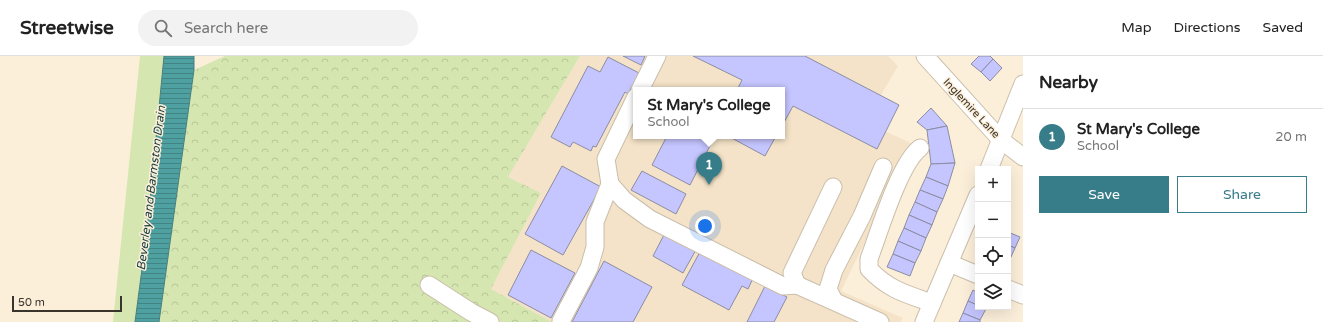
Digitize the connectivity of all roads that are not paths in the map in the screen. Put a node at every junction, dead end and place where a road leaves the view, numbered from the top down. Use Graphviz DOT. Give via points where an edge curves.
graph roads {
  1 [pos="657,56"];
  2 [pos="925,56"];
  3 [pos="1023,84"];
  4 [pos="642,87"];
  5 [pos="633,103"];
  6 [pos="1001,140"];
  7 [pos="920,148"];
  8 [pos="1023,157"];
  9 [pos="990,166"];
  10 [pos="882,167"];
  11 [pos="610,184"];
  12 [pos="833,187"];
  13 [pos="975,202"];
  14 [pos="949,263"];
  15 [pos="976,274"];
  16 [pos="429,285"];
  17 [pos="797,285"];
  18 [pos="1011,290"];
  19 [pos="1023,295"];
  20 [pos="834,302"];
  21 [pos="932,303"];
  22 [pos="561,321"];
  23 [pos="490,322"];
  24 [pos="880,322"];
  25 [pos="924,322"];
  1 -- 4 [label="street"];
  2 -- 6 [label="street, Inglemire Lane"];
  3 -- 6 [label="street"];
  5 -- 11 [label="street" via="606,159"];
  6 -- 8 [label="street, Inglemire Lane"];
  6 -- 9 [label="street"];
  7 -- 21 [label="street" via="901,178 872,252 869,269 893,290"];
  10 -- 20 [label="street" via="862,216 834,270 828,289"];
  11 -- 17 [label="street" via="624,200 650,219 783,286"];
  11 -- 22 [label="street" via="595,222 595,247 589,268"];
  12 -- 17 [label="street" via="792,273"];
  13 -- 14 [label="street"];
  14 -- 15 [label="street"];
  14 -- 21 [label="street"];
  16 -- 23 [label="street"];
  17 -- 20 [label="street"];
  18 -- 19 [label="street"];
  20 -- 24 [label="street"];
  21 -- 25 [label="street"];
}
